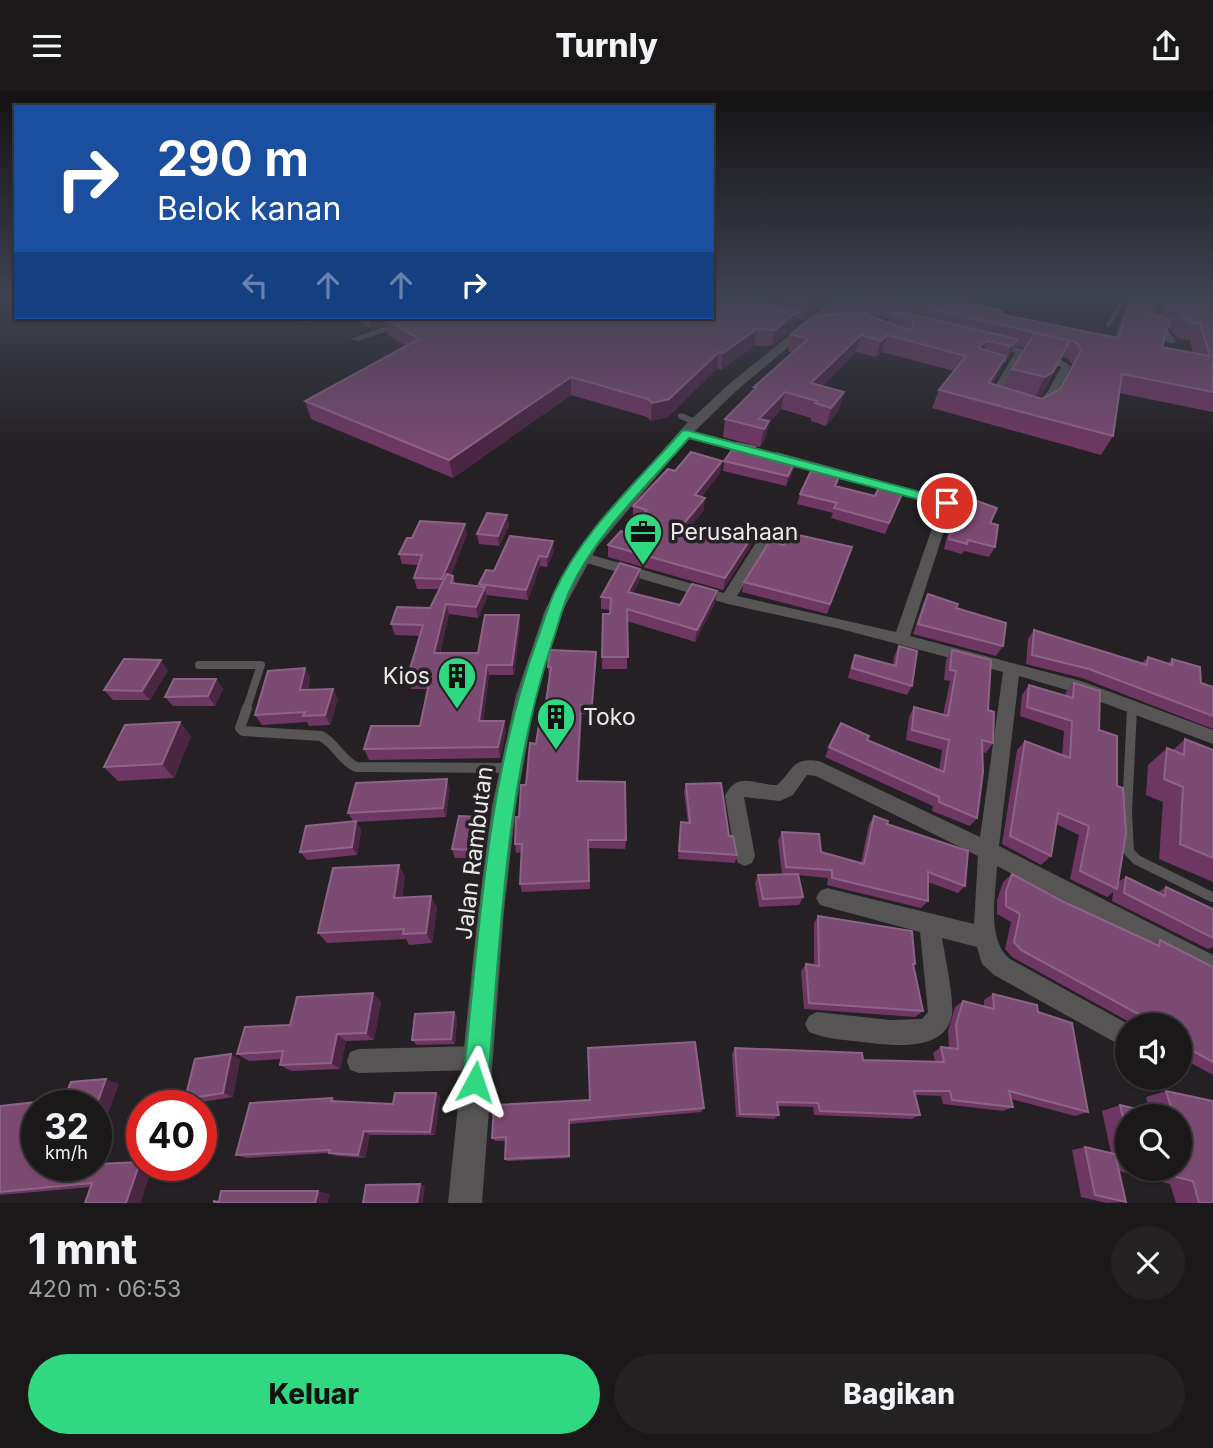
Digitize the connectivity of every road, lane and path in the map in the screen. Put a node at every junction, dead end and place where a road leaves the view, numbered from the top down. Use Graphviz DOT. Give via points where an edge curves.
graph roads {
  1 [pos="780,348"];
  2 [pos="1008,348"];
  3 [pos="1021,351"];
  4 [pos="1000,403"];
  5 [pos="1021,409"];
  6 [pos="688,424"];
  7 [pos="762,544"];
  8 [pos="581,558"];
  9 [pos="728,599"];
  10 [pos="901,639"];
  11 [pos="200,665"];
  12 [pos="1012,669"];
  13 [pos="1132,706"];
  14 [pos="1213,737"];
  15 [pos="510,768"];
  16 [pos="987,850"];
  17 [pos="745,856"];
  18 [pos="1212,897"];
  19 [pos="827,898"];
  20 [pos="930,925"];
  21 [pos="985,938"];
  22 [pos="1213,967"];
  23 [pos="817,1024"];
  24 [pos="1115,1030"];
  25 [pos="477,1058"];
  26 [pos="359,1061"];
  27 [pos="465,1203"];
  1 -- 6 [label="street, Jalan Rambutan"];
  2 -- 3 [label="street"];
  3 -- 4 [label="street" via="1004,368 989,400"];
  3 -- 5 [label="street" via="1066,366 1039,409"];
  6 -- 8 [label="street, Jalan Rambutan"];
  6 -- 10 [label="street" via="947,503"];
  7 -- 9 [label="street"];
  8 -- 9 [label="street"];
  8 -- 15 [label="street, Jalan Rambutan" via="561,593 535,664"];
  9 -- 10 [label="street"];
  10 -- 12 [label="street"];
  11 -- 15 [label="lane" via="261,665 240,728 243,731 326,737 343,760 356,767"];
  12 -- 13 [label="street"];
  12 -- 16 [label="street"];
  13 -- 14 [label="street"];
  13 -- 18 [label="lane" via="1126,812 1129,852"];
  15 -- 25 [label="street, Jalan Rambutan"];
  16 -- 17 [label="street" via="807,767 799,770 782,794 738,789 734,796"];
  16 -- 21 [label="street"];
  16 -- 22 [label="street"];
  19 -- 20 [label="street"];
  20 -- 21 [label="street"];
  20 -- 23 [label="street" via="940,1014 934,1025 924,1032 895,1032"];
  21 -- 24 [label="street" via="989,955 1002,967"];
  25 -- 26 [label="street"];
  25 -- 27 [label="street, Jalan Rambutan"];
}
